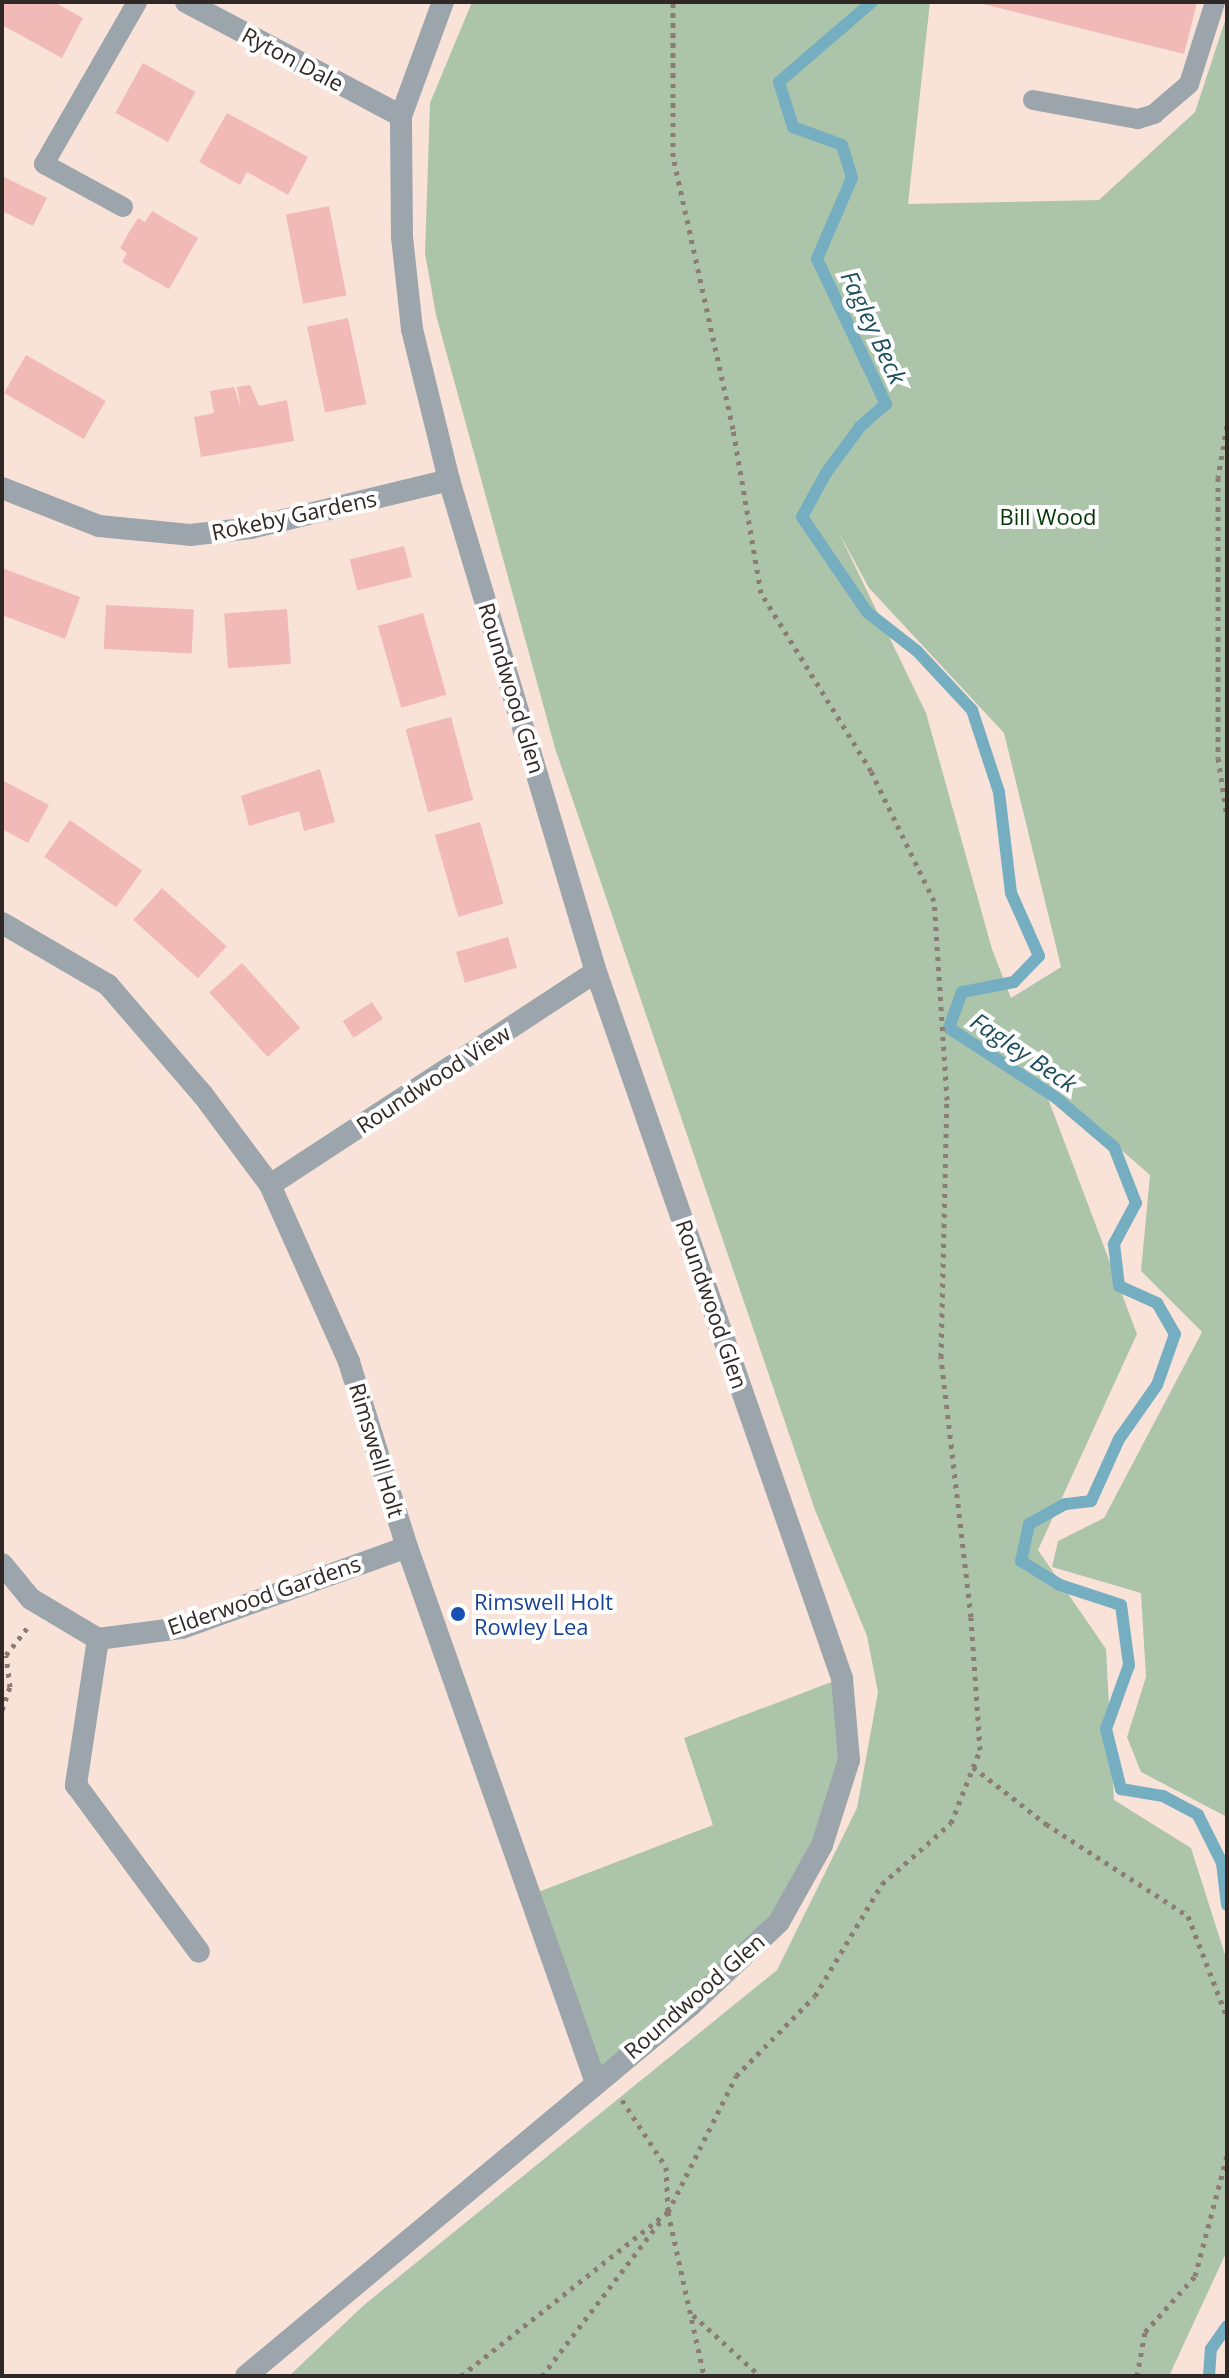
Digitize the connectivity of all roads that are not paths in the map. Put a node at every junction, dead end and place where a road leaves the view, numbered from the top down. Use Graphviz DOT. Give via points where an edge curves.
graph roads {
  1 [pos="137,2"];
  2 [pos="186,2"];
  3 [pos="443,2"];
  4 [pos="1215,2"];
  5 [pos="1033,100"];
  6 [pos="401,116"];
  7 [pos="123,207"];
  8 [pos="449,480"];
  9 [pos="2,488"];
  10 [pos="2,923"];
  11 [pos="596,972"];
  12 [pos="270,1185"];
  13 [pos="407,1547"];
  14 [pos="2,1564"];
  15 [pos="98,1639"];
  16 [pos="199,1952"];
  17 [pos="599,2076"];
  18 [pos="246,2376"];
  1 -- 7 [label="lane" via="44,164"];
  2 -- 6 [label="street, Ryton Dale"];
  3 -- 6 [label="street, Roundwood Glen"];
  4 -- 5 [label="lane" via="1189,84 1154,114 1138,119"];
  6 -- 8 [label="street, Roundwood Glen" via="402,237 412,329"];
  8 -- 9 [label="street, Rokeby Gardens" via="251,528 190,535 99,526"];
  8 -- 11 [label="street, Roundwood Glen"];
  10 -- 12 [label="street, Rimswell Holt" via="108,985 203,1095"];
  11 -- 12 [label="street, Roundwood View"];
  11 -- 17 [label="street, Roundwood Glen" via="842,1678 849,1760 822,1845 779,1922 691,2005"];
  12 -- 13 [label="street, Rimswell Holt" via="349,1362"];
  13 -- 15 [label="street, Elderwood Gardens" via="182,1628"];
  13 -- 17 [label="street, Rimswell Holt"];
  14 -- 15 [label="street" via="43,1607"];
  15 -- 16 [label="street" via="76,1785"];
  17 -- 18 [label="street, Roundwood Glen"];
}
